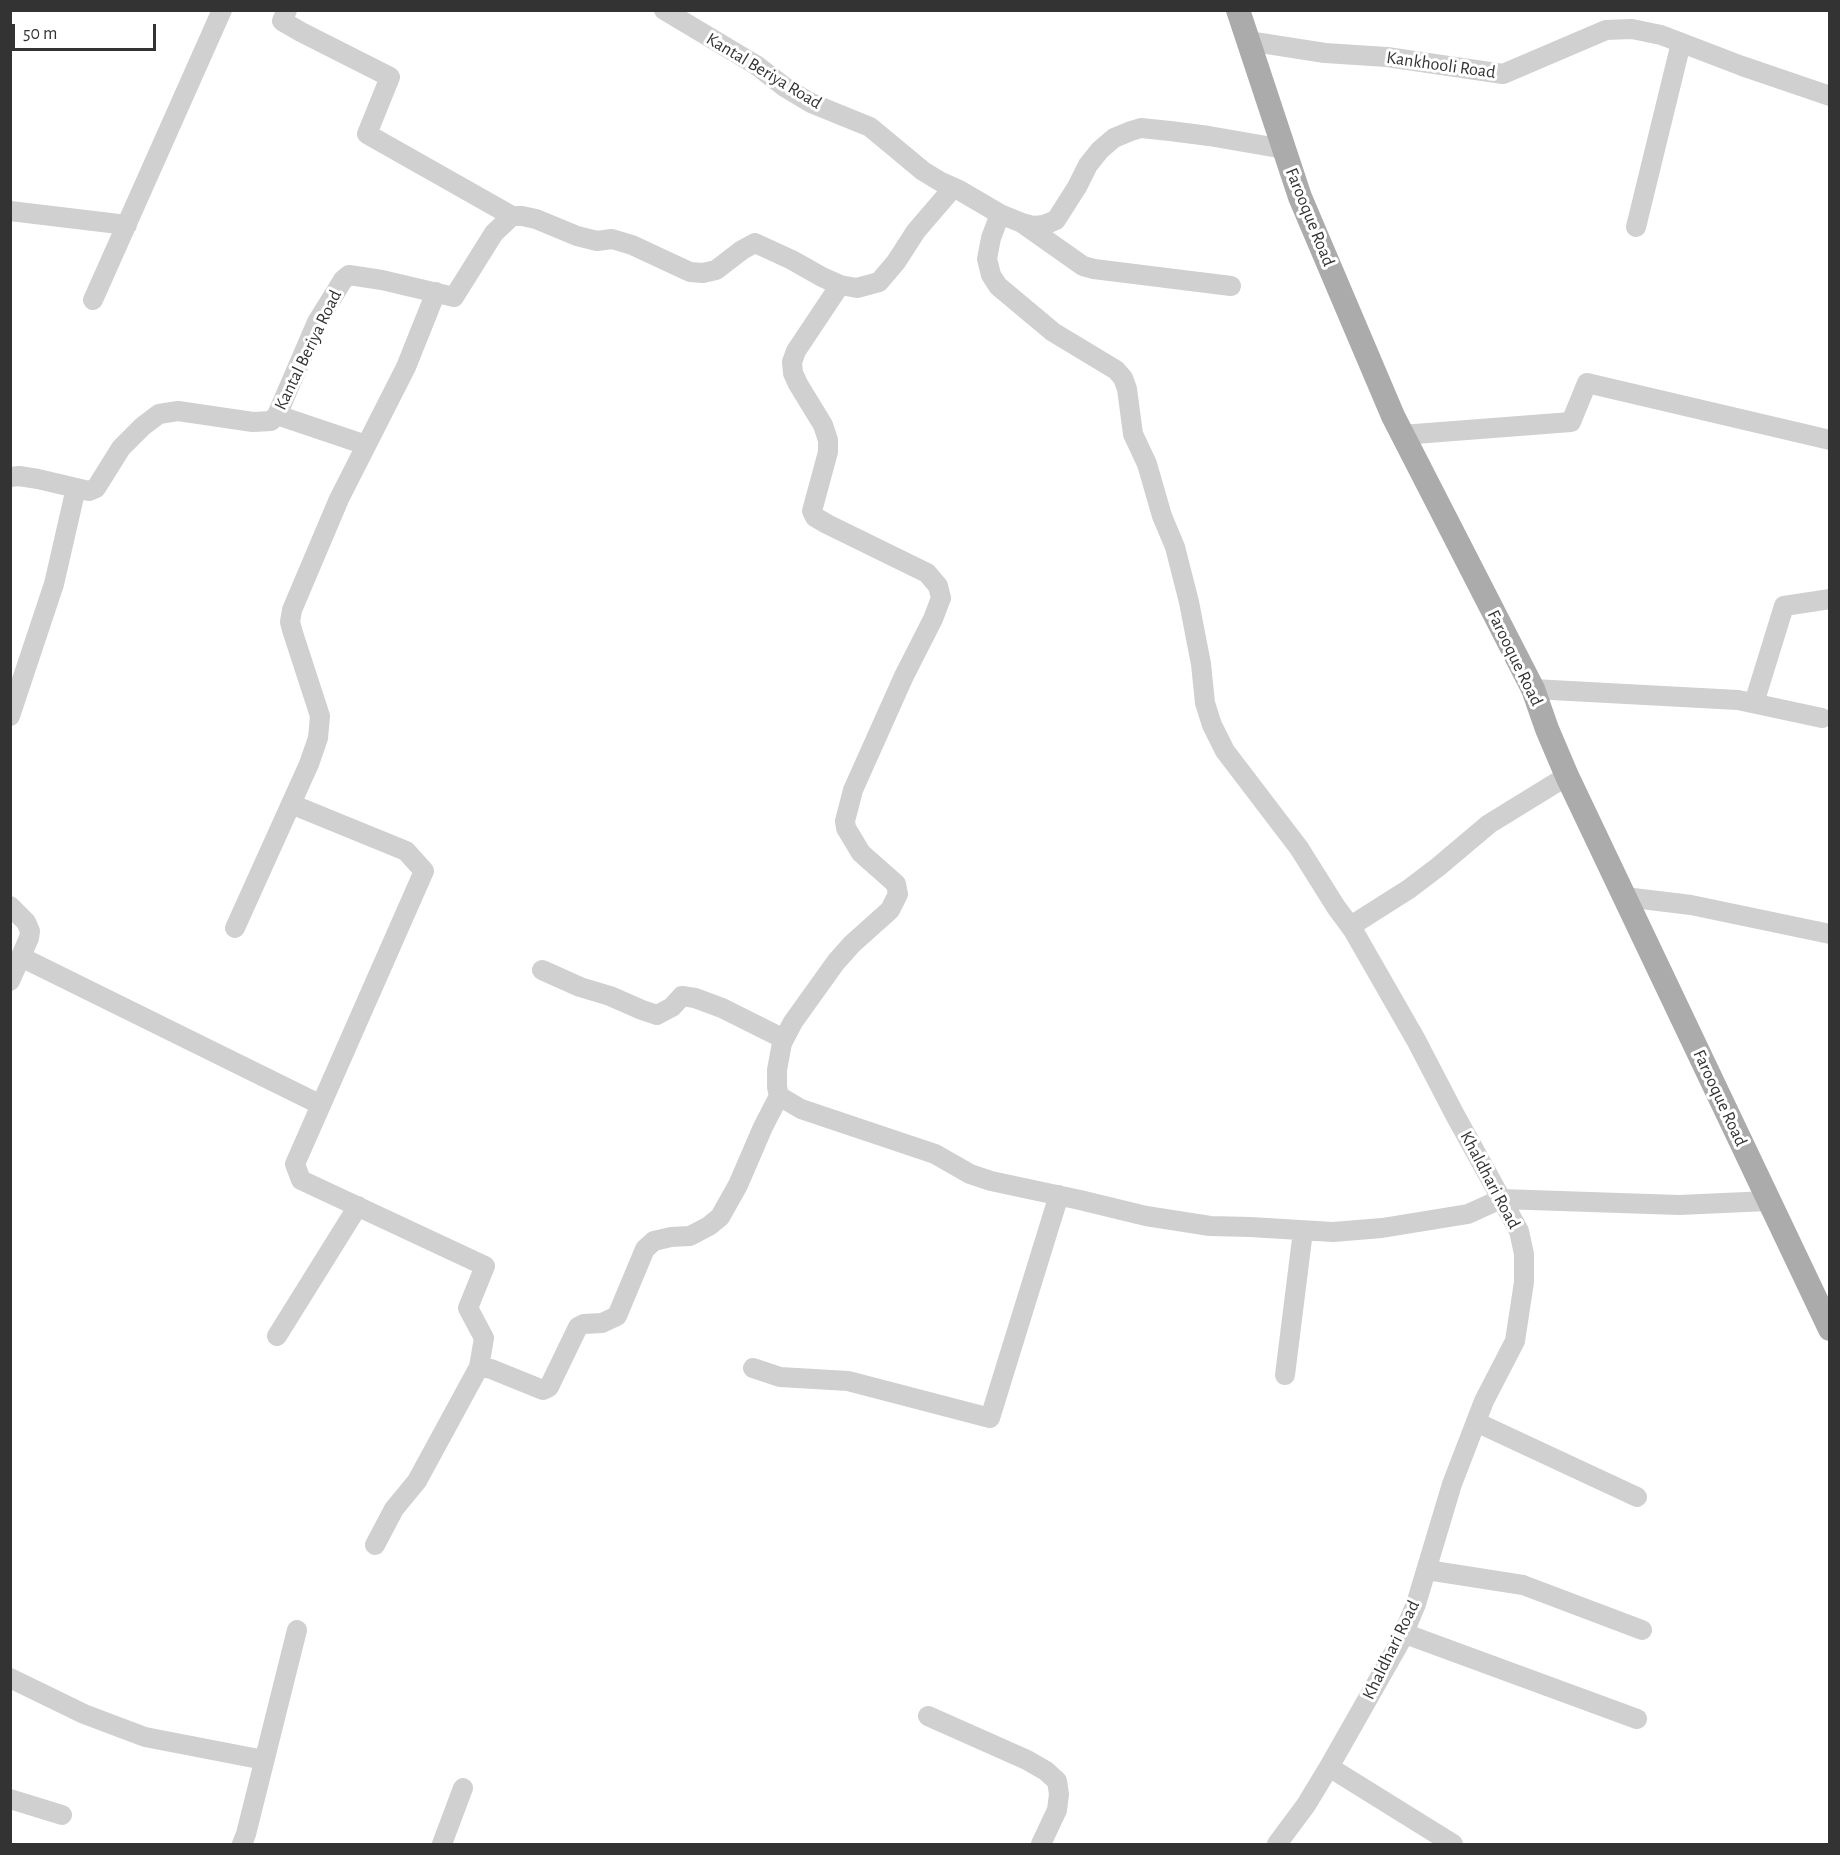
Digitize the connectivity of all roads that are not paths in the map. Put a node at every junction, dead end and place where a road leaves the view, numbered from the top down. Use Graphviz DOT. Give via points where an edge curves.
graph roads {
  1 [pos="222,10"];
  2 [pos="287,10"];
  3 [pos="664,10"];
  4 [pos="1238,10"];
  5 [pos="1248,41"];
  6 [pos="1681,43"];
  7 [pos="1830,96"];
  8 [pos="1284,149"];
  9 [pos="953,188"];
  10 [pos="10,211"];
  11 [pos="1000,214"];
  12 [pos="512,216"];
  13 [pos="1022,223"];
  14 [pos="127,225"];
  15 [pos="1636,226"];
  16 [pos="840,285"];
  17 [pos="1231,286"];
  18 [pos="436,292"];
  19 [pos="93,300"];
  20 [pos="277,415"];
  21 [pos="1402,435"];
  22 [pos="1830,440"];
  23 [pos="366,445"];
  24 [pos="10,477"];
  25 [pos="75,488"];
  26 [pos="1830,599"];
  27 [pos="1533,689"];
  28 [pos="1754,703"];
  29 [pos="10,717"];
  30 [pos="1822,718"];
  31 [pos="1567,776"];
  32 [pos="291,804"];
  33 [pos="1625,897"];
  34 [pos="10,906"];
  35 [pos="235,928"];
  36 [pos="1353,930"];
  37 [pos="1830,934"];
  38 [pos="21,957"];
  39 [pos="542,970"];
  40 [pos="10,981"];
  41 [pos="784,1039"];
  42 [pos="779,1096"];
  43 [pos="321,1105"];
  44 [pos="1059,1195"];
  45 [pos="1501,1199"];
  46 [pos="1768,1201"];
  47 [pos="358,1206"];
  48 [pos="1303,1231"];
  49 [pos="1830,1329"];
  50 [pos="277,1336"];
  51 [pos="479,1367"];
  52 [pos="753,1368"];
  53 [pos="1285,1375"];
  54 [pos="1476,1422"];
  55 [pos="1637,1497"];
  56 [pos="375,1545"];
  57 [pos="1426,1570"];
  58 [pos="297,1630"];
  59 [pos="1642,1630"];
  60 [pos="1403,1633"];
  61 [pos="10,1678"];
  62 [pos="928,1716"];
  63 [pos="1637,1719"];
  64 [pos="264,1760"];
  65 [pos="1329,1767"];
  66 [pos="463,1788"];
  67 [pos="10,1799"];
  68 [pos="62,1815"];
  69 [pos="242,1845"];
  70 [pos="442,1845"];
  71 [pos="1041,1845"];
  72 [pos="1277,1845"];
  73 [pos="1453,1845"];
  1 -- 14 [label="street"];
  2 -- 12 [label="street" via="282,21 390,77 367,134"];
  3 -- 9 [label="street, Kantal Beriya Road" via="812,104 870,128 923,171"];
  4 -- 5 [label="main road, Farooque Road"];
  5 -- 6 [label="street, Kankhooli Road" via="1503,74 1606,30 1632,29"];
  5 -- 8 [label="main road, Farooque Road"];
  6 -- 7 [label="street, Kankhooli Road"];
  6 -- 15 [label="street"];
  8 -- 13 [label="street, Kantal Beriya Road" via="1141,128 1114,138 1100,150 1056,220 1044,225"];
  8 -- 21 [label="main road, Farooque Road" via="1300,197"];
  9 -- 11 [label="street, Kantal Beriya Road"];
  9 -- 16 [label="street" via="879,282 857,288"];
  10 -- 14 [label="street"];
  11 -- 13 [label="street, Kantal Beriya Road"];
  11 -- 36 [label="street, Khaldhari Road" via="987,259 998,285 1053,332 1123,378 1133,434 1175,547 1212,725 1225,750"];
  12 -- 16 [label="street" via="536,219 597,241 612,239 632,245 690,272 716,270 755,243"];
  12 -- 18 [label="street, Kantal Beriya Road" via="494,232 454,297"];
  13 -- 17 [label="street" via="1083,266"];
  14 -- 19 [label="street"];
  16 -- 41 [label="street" via="792,363 798,384 823,424 828,440 812,511 827,524 927,573 938,586 941,598 853,790 845,821 861,853 896,884 898,894 890,910 852,944 822,980"];
  18 -- 20 [label="street, Kantal Beriya Road" via="382,280 349,276 343,280 317,322"];
  18 -- 23 [label="street" via="406,367"];
  20 -- 23 [label="street"];
  20 -- 25 [label="street, Kantal Beriya Road" via="270,421 253,422 178,411 159,414 121,448 96,488"];
  21 -- 22 [label="street" via="1571,423 1587,382"];
  21 -- 27 [label="main road, Farooque Road"];
  23 -- 32 [label="street" via="292,610 290,622 320,716 318,738"];
  24 -- 25 [label="street, Kantal Beriya Road"];
  25 -- 29 [label="street" via="54,584"];
  26 -- 28 [label="street" via="1784,606"];
  27 -- 28 [label="street"];
  27 -- 31 [label="main road, Farooque Road"];
  28 -- 30 [label="street"];
  31 -- 33 [label="main road, Farooque Road"];
  31 -- 36 [label="street" via="1490,824 1431,873 1358,922"];
  32 -- 35 [label="street"];
  32 -- 43 [label="street" via="406,851 424,871"];
  33 -- 37 [label="street" via="1691,905"];
  33 -- 46 [label="main road, Farooque Road"];
  34 -- 38 [label="street" via="30,931"];
  36 -- 45 [label="street, Khaldhari Road"];
  38 -- 40 [label="street"];
  38 -- 43 [label="street"];
  39 -- 41 [label="street" via="657,1015 672,1007 681,996 695,998"];
  41 -- 42 [label="street" via="777,1070"];
  42 -- 44 [label="street" via="801,1109 935,1154 970,1174"];
  42 -- 51 [label="street" via="720,1217 690,1236 654,1241 645,1249 616,1316 578,1327 549,1387 543,1390"];
  43 -- 47 [label="street" via="294,1164 301,1180"];
  44 -- 48 [label="street" via="1182,1223"];
  44 -- 52 [label="street" via="990,1419 848,1381 780,1377"];
  45 -- 46 [label="street" via="1679,1205"];
  45 -- 48 [label="street" via="1468,1214 1431,1221 1333,1233"];
  45 -- 54 [label="street, Khaldhari Road" via="1519,1231 1524,1282 1515,1341"];
  46 -- 49 [label="main road, Farooque Road"];
  47 -- 50 [label="street"];
  47 -- 51 [label="street" via="484,1266 468,1308 484,1338"];
  48 -- 53 [label="street"];
  51 -- 56 [label="street" via="417,1481 394,1509"];
  54 -- 55 [label="street"];
  54 -- 57 [label="street, Khaldhari Road"];
  57 -- 59 [label="street" via="1523,1585"];
  57 -- 60 [label="street, Khaldhari Road"];
  58 -- 64 [label="street"];
  60 -- 63 [label="street"];
  60 -- 65 [label="street, Khaldhari Road"];
  61 -- 64 [label="street" via="84,1714 145,1737"];
  62 -- 71 [label="street" via="1027,1760 1057,1780 1057,1810"];
  64 -- 69 [label="street"];
  65 -- 72 [label="street, Khaldhari Road"];
  65 -- 73 [label="street"];
  66 -- 70 [label="street"];
  67 -- 68 [label="street"];
}
